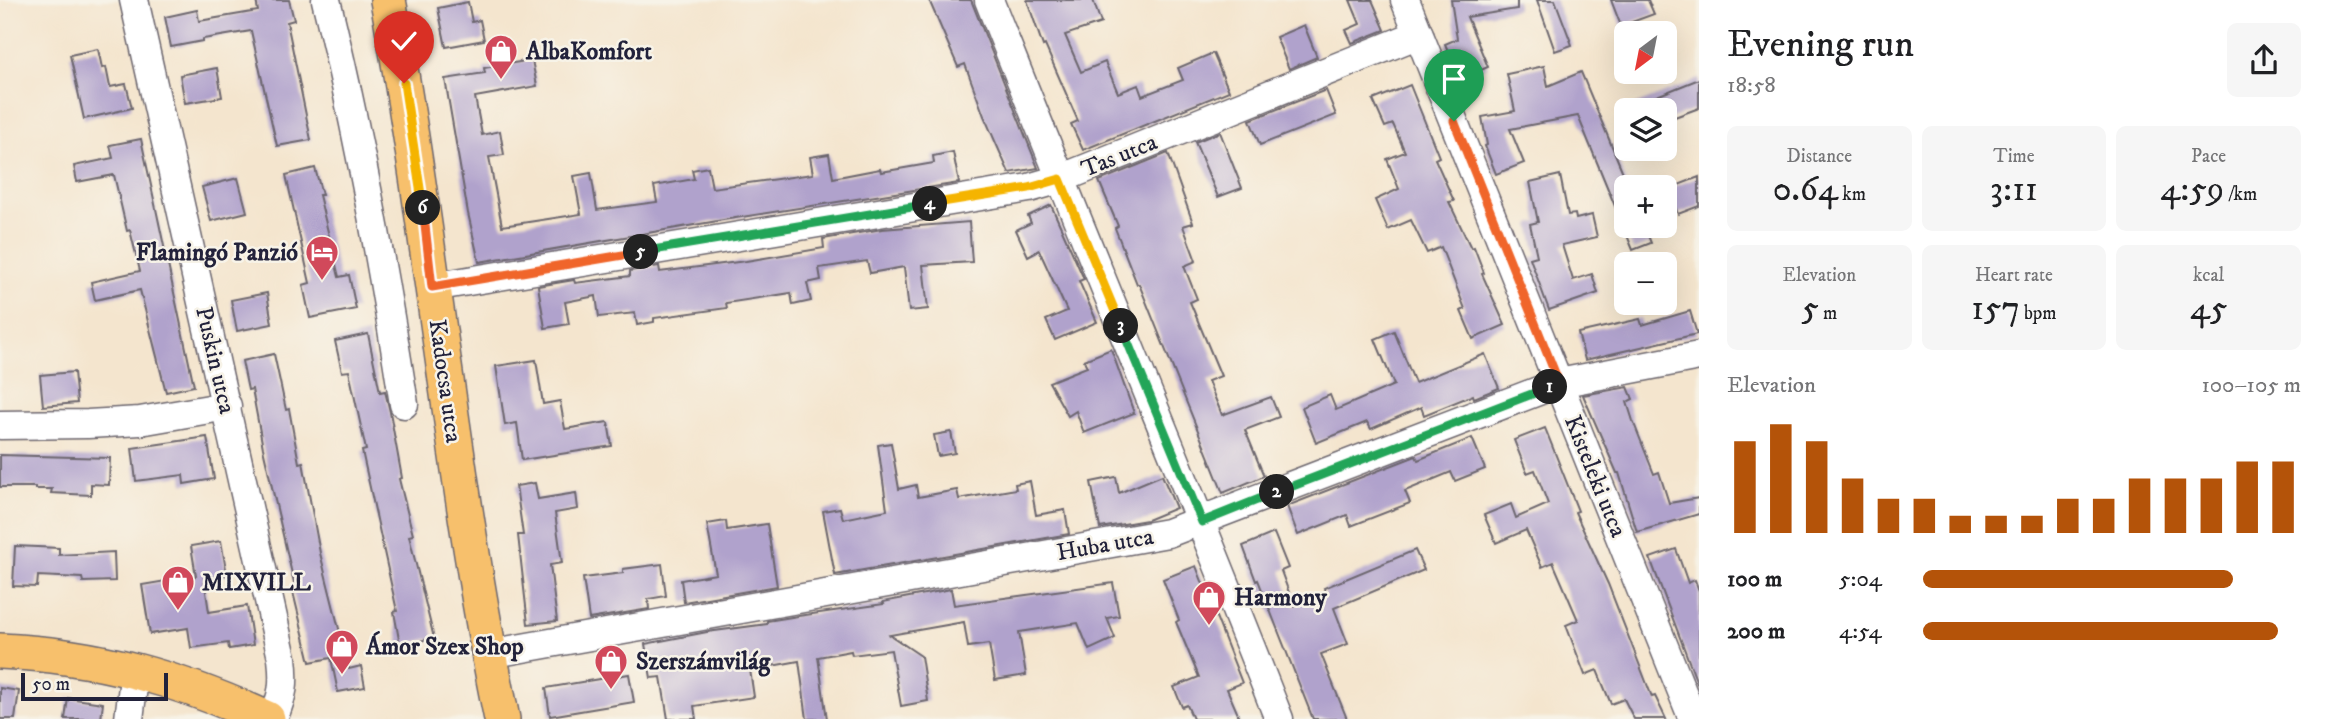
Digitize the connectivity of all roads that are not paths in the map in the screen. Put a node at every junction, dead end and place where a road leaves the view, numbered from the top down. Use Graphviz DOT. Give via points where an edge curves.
graph roads {
  1 [pos="134,0"];
  2 [pos="326,0"];
  3 [pos="388,0"];
  4 [pos="989,0"];
  5 [pos="1405,0"];
  6 [pos="1419,34"];
  7 [pos="1060,179"];
  8 [pos="432,287"];
  9 [pos="1699,356"];
  10 [pos="1559,383"];
  11 [pos="404,404"];
  12 [pos="227,406"];
  13 [pos="0,425"];
  14 [pos="1202,522"];
  15 [pos="0,652"];
  16 [pos="135,670"];
  17 [pos="496,686"];
  18 [pos="128,719"];
  19 [pos="267,719"];
  20 [pos="273,719"];
  21 [pos="479,719"];
  22 [pos="1279,719"];
  23 [pos="1693,719"];
  1 -- 12 [label="street, Puskin utca"];
  2 -- 11 [label="street, Kadocsa utca" via="383,264"];
  3 -- 8 [label="main road, Kadocsa utca"];
  4 -- 7 [label="street"];
  5 -- 6 [label="street, Kisteleki utca"];
  6 -- 7 [label="street, Tas utca"];
  6 -- 10 [label="street, Kisteleki utca"];
  7 -- 8 [label="street, Tas utca" via="1029,188"];
  7 -- 14 [label="street"];
  8 -- 17 [label="main road, Kadocsa utca"];
  9 -- 10 [label="street, Huba utca"];
  10 -- 14 [label="street, Huba utca"];
  10 -- 23 [label="street, Kisteleki utca"];
  12 -- 13 [label="street" via="127,422"];
  12 -- 20 [label="street, Puskin utca" via="282,658 283,696"];
  14 -- 17 [label="street, Huba utca"];
  14 -- 22 [label="street"];
  15 -- 16 [label="main road" via="47,654"];
  16 -- 18 [label="street"];
  16 -- 19 [label="main road" via="216,696"];
  17 -- 21 [label="main road"];
}
